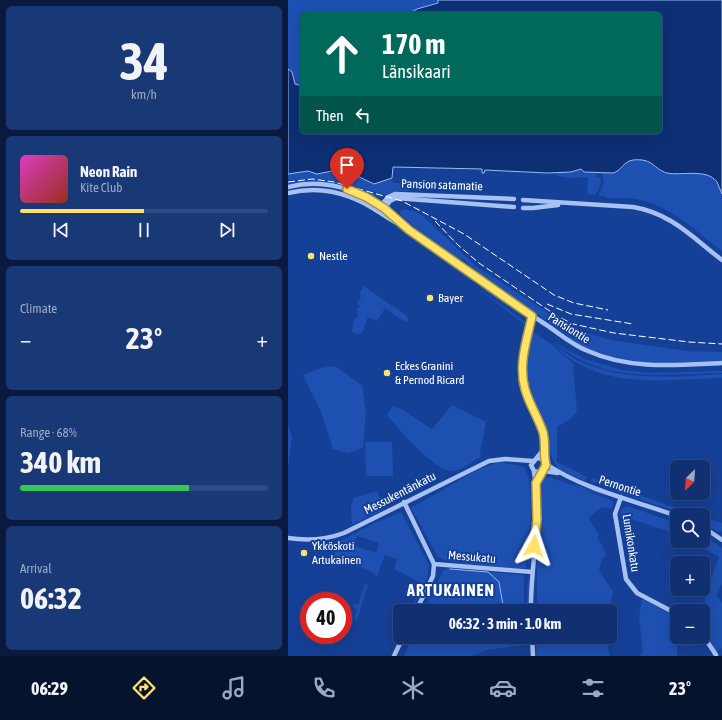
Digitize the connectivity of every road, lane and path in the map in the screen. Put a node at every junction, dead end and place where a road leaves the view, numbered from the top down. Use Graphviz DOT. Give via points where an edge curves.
graph roads {
  1 [pos="288,187"];
  2 [pos="288,193"];
  3 [pos="514,199"];
  4 [pos="523,200"];
  5 [pos="568,203"];
  6 [pos="382,207"];
  7 [pos="514,207"];
  8 [pos="523,208"];
  9 [pos="379,212"];
  10 [pos="409,230"];
  11 [pos="722,260"];
  12 [pos="532,316"];
  13 [pos="722,363"];
  14 [pos="544,449"];
  15 [pos="535,460"];
  16 [pos="520,461"];
  17 [pos="545,462"];
  18 [pos="533,470"];
  19 [pos="543,472"];
  20 [pos="558,473"];
  21 [pos="536,483"];
  22 [pos="621,497"];
  23 [pos="404,502"];
  24 [pos="670,514"];
  25 [pos="710,532"];
  26 [pos="288,538"];
  27 [pos="722,540"];
  28 [pos="434,564"];
  29 [pos="532,572"];
  30 [pos="419,604"];
  31 [pos="531,604"];
  32 [pos="670,610"];
  33 [pos="400,644"];
  34 [pos="532,644"];
  35 [pos="709,644"];
  36 [pos="716,655"];
  37 [pos="394,656"];
  38 [pos="533,656"];
  1 -- 6 [label="street, Pansiontie" via="309,184 338,187 362,195"];
  2 -- 9 [label="street, Pansiontie" via="313,190 333,192 359,200"];
  3 -- 6 [label="street, Pansion satamatie" via="396,194 389,196"];
  4 -- 5 [label="street"];
  5 -- 8 [label="street"];
  5 -- 11 [label="street" via="650,210 681,227"];
  6 -- 7 [label="street, Pansion satamatie" via="400,198"];
  6 -- 9 [label="street, Pansion satamatie"];
  6 -- 10 [label="street, Pansiontie"];
  9 -- 10 [label="street, Pansiontie"];
  10 -- 12 [label="street, Pansiontie"];
  12 -- 13 [label="street, Pansiontie" via="581,348 616,360 645,364"];
  12 -- 14 [label="street" via="523,359 523,380 542,431"];
  14 -- 15 [label="street"];
  14 -- 17 [label="street"];
  15 -- 16 [label="street, Messukentänkatu"];
  15 -- 17 [label="street, Messukentänkatu"];
  15 -- 18 [label="street"];
  16 -- 18 [label="street, Messukentänkatu"];
  16 -- 23 [label="street, Messukentänkatu" via="499,459 484,462"];
  17 -- 19 [label="street"];
  17 -- 20 [label="street, Pernontie"];
  18 -- 19 [label="street, Messukentänkatu"];
  18 -- 21 [label="street"];
  19 -- 20 [label="street, Pernontie"];
  19 -- 21 [label="street"];
  20 -- 22 [label="street, Pernontie"];
  21 -- 29 [label="street" via="537,520"];
  22 -- 24 [label="street, Pernontie"];
  22 -- 32 [label="street, Lumikonkatu" via="615,514 626,578 638,593"];
  23 -- 26 [label="street, Messukentänkatu" via="331,538"];
  23 -- 28 [label="street"];
  25 -- 27 [label="street"];
  28 -- 29 [label="street, Messukatu"];
  28 -- 30 [label="street" via="433,576"];
  29 -- 31 [label="street"];
  33 -- 37 [label="street"];
  34 -- 38 [label="street"];
  35 -- 36 [label="street"];
}
